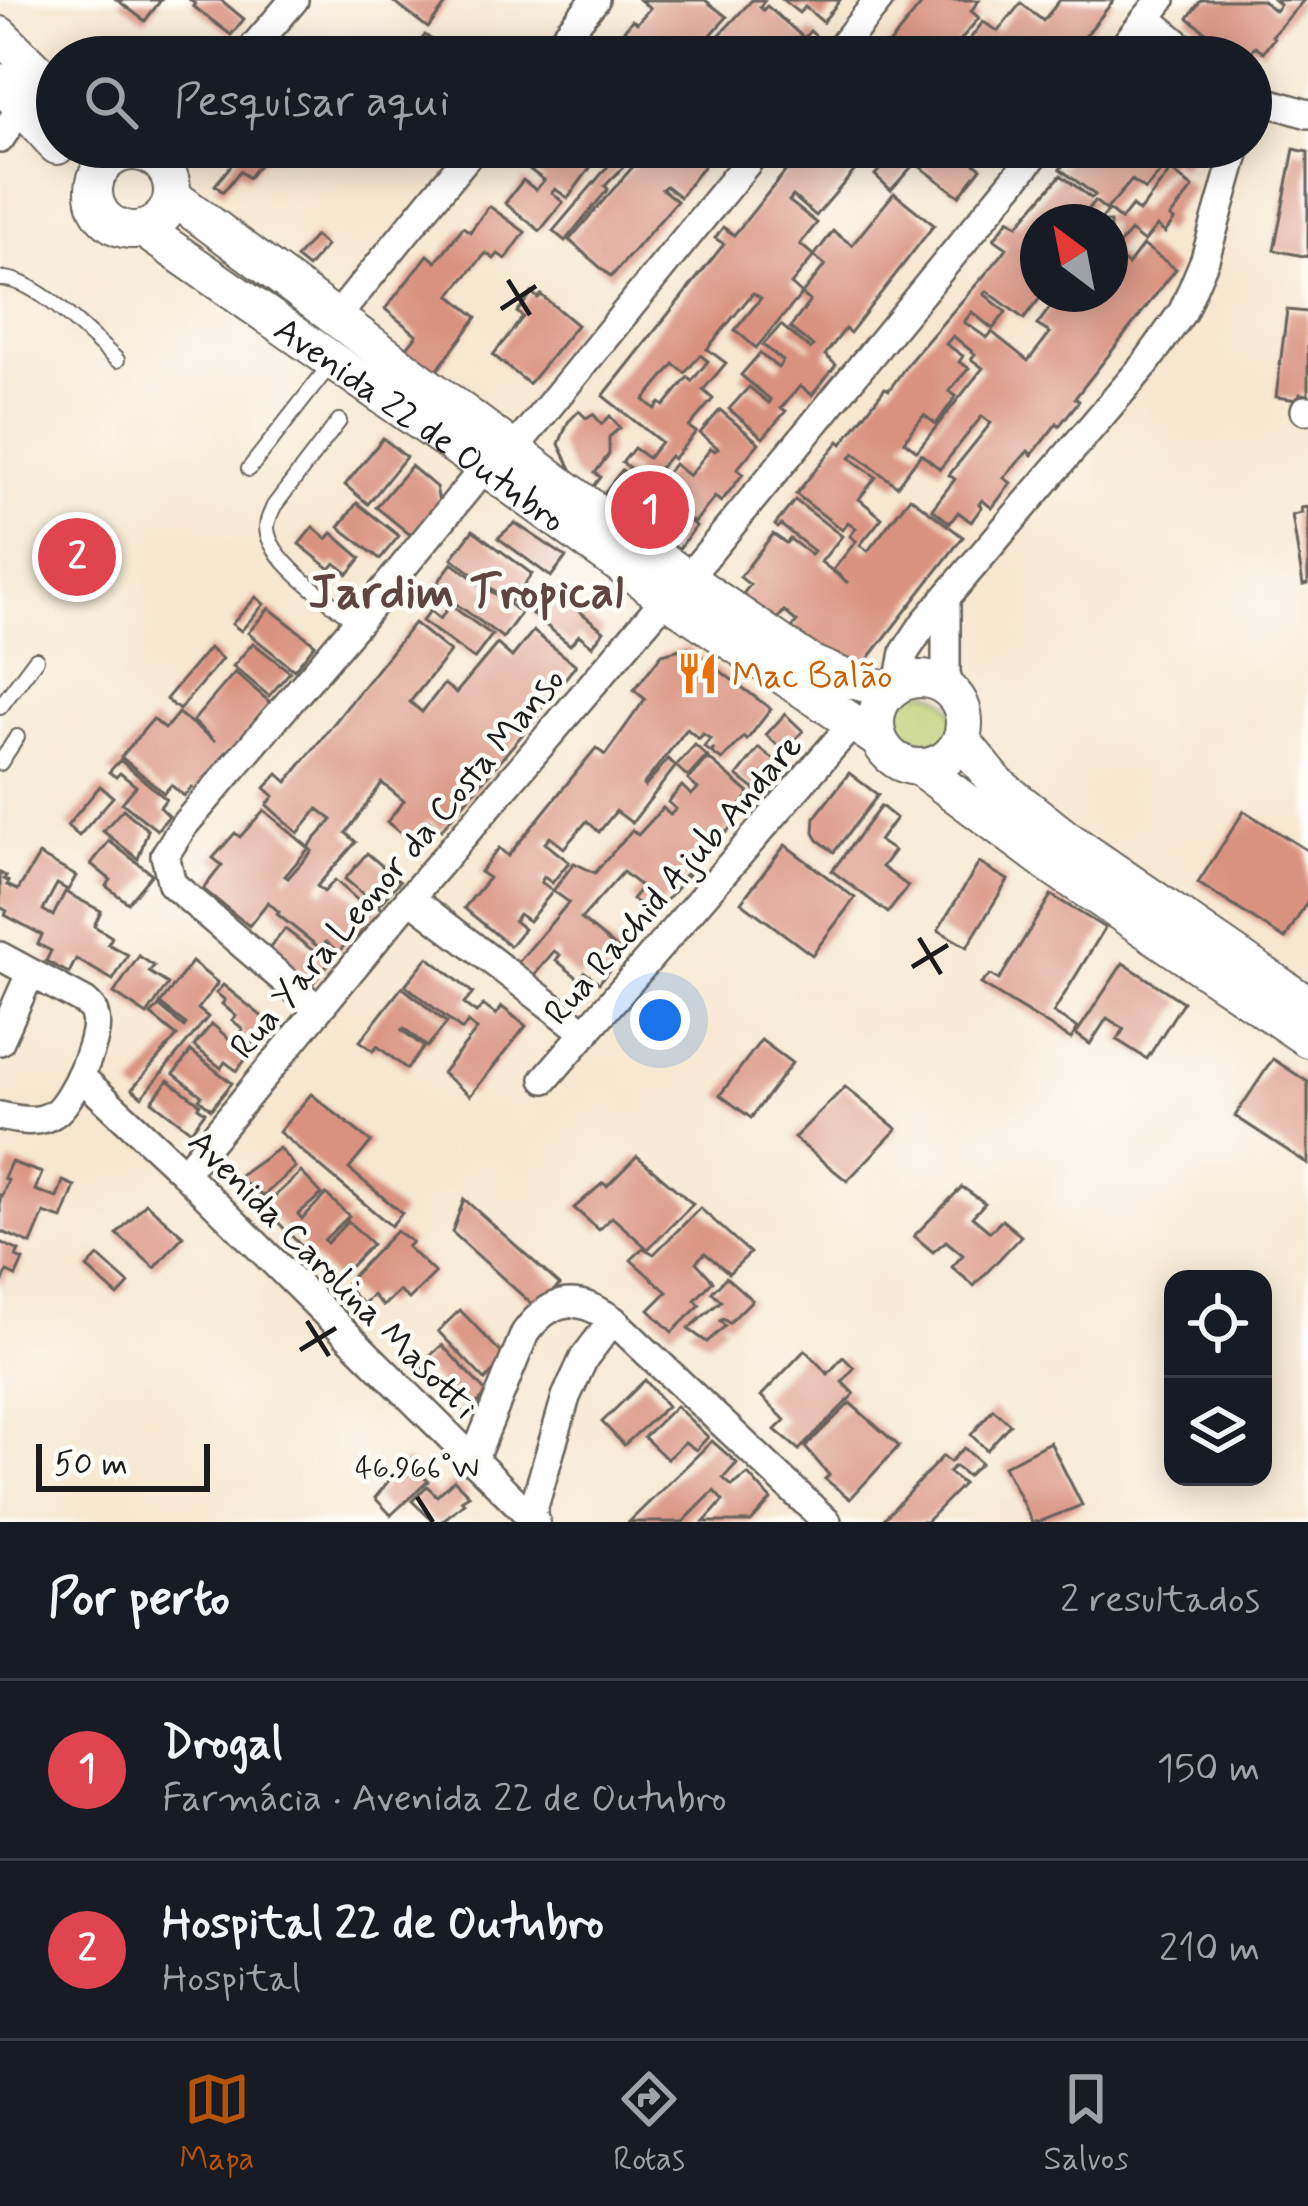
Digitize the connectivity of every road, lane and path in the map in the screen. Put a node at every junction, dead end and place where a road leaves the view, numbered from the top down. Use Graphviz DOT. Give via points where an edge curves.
graph roads {
  1 [pos="294,0"];
  2 [pos="595,0"];
  3 [pos="879,0"];
  4 [pos="1154,9"];
  5 [pos="0,35"];
  6 [pos="263,36"];
  7 [pos="565,36"];
  8 [pos="850,36"];
  9 [pos="1132,36"];
  10 [pos="1176,36"];
  11 [pos="36,70"];
  12 [pos="11,94"];
  13 [pos="1272,104"];
  14 [pos="1308,114"];
  15 [pos="36,122"];
  16 [pos="0,139"];
  17 [pos="76,168"];
  18 [pos="102,168"];
  19 [pos="167,168"];
  20 [pos="458,168"];
  21 [pos="742,168"];
  22 [pos="1024,168"];
  23 [pos="1232,168"];
  24 [pos="94,188"];
  25 [pos="172,196"];
  26 [pos="143,229"];
  27 [pos="0,279"];
  28 [pos="335,319"];
  29 [pos="117,360"];
  30 [pos="333,361"];
  31 [pos="340,422"];
  32 [pos="500,458"];
  33 [pos="250,470"];
  34 [pos="676,589"];
  35 [pos="946,600"];
  36 [pos="357,623"];
  37 [pos="36,659"];
  38 [pos="894,687"];
  39 [pos="950,691"];
  40 [pos="0,707"];
  41 [pos="866,732"];
  42 [pos="17,737"];
  43 [pos="961,739"];
  44 [pos="0,763"];
  45 [pos="919,767"];
  46 [pos="410,898"];
  47 [pos="0,956"];
  48 [pos="30,974"];
  49 [pos="1308,1005"];
  50 [pos="318,1009"];
  51 [pos="586,1033"];
  52 [pos="1308,1039"];
  53 [pos="0,1041"];
  54 [pos="80,1076"];
  55 [pos="545,1079"];
  56 [pos="0,1116"];
  57 [pos="184,1173"];
  58 [pos="613,1320"];
  59 [pos="473,1462"];
  60 [pos="534,1520"];
  61 [pos="827,1522"];
  1 -- 6 [label="street"];
  2 -- 7 [label="street"];
  3 -- 8 [label="street"];
  4 -- 9 [label="street"];
  4 -- 10 [label="street"];
  5 -- 11 [label="street"];
  12 -- 15 [label="street, Avenida 22 de Outubro"];
  12 -- 16 [label="street"];
  13 -- 14 [label="street"];
  17 -- 24 [label="street, Avenida 22 de Outubro"];
  18 -- 24 [label="street"];
  19 -- 25 [label="street"];
  20 -- 28 [label="street"];
  21 -- 32 [label="street"];
  22 -- 34 [label="street, Rua Yara Leonor da Costa Manso"];
  23 -- 35 [label="street" via="1183,311"];
  24 -- 26 [label="street, Avenida 22 de Outubro" via="106,219"];
  25 -- 26 [label="street" via="160,220"];
  25 -- 28 [label="street, Avenida 22 de Outubro"];
  26 -- 30 [label="street, Avenida 22 de Outubro"];
  27 -- 29 [label="lane" via="44,296"];
  28 -- 32 [label="street, Avenida 22 de Outubro"];
  30 -- 32 [label="street, Avenida 22 de Outubro"];
  30 -- 33 [label="lane"];
  31 -- 36 [label="lane" via="267,526 281,556"];
  32 -- 34 [label="street, Avenida 22 de Outubro"];
  32 -- 36 [label="street"];
  34 -- 38 [label="street, Avenida 22 de Outubro" via="810,663"];
  34 -- 41 [label="street, Avenida 22 de Outubro"];
  34 -- 46 [label="street, Rua Yara Leonor da Costa Manso"];
  35 -- 38 [label="street" via="913,639"];
  35 -- 39 [label="street"];
  36 -- 50 [label="street" via="165,855 172,884"];
  37 -- 40 [label="lane"];
  38 -- 39 [label="street" via="930,680"];
  38 -- 41 [label="street"];
  39 -- 43 [label="street" via="964,717"];
  41 -- 45 [label="street" via="895,759"];
  41 -- 51 [label="street, Rua Rachid Ajub Andare"];
  42 -- 44 [label="lane"];
  43 -- 45 [label="street" via="944,760"];
  43 -- 49 [label="street" via="998,785 1064,837"];
  45 -- 52 [label="street"];
  46 -- 50 [label="street, Rua Yara Leonor da Costa Manso"];
  46 -- 51 [label="street"];
  47 -- 48 [label="street"];
  48 -- 53 [label="street"];
  48 -- 54 [label="street" via="93,1012"];
  50 -- 57 [label="street, Rua Yara Leonor da Costa Manso"];
  51 -- 55 [label="street, Rua Rachid Ajub Andare"];
  54 -- 56 [label="street" via="48,1117"];
  54 -- 57 [label="street, Avenida Carolina Masotti"];
  57 -- 59 [label="street, Avenida Carolina Masotti"];
  58 -- 59 [label="street" via="574,1302 533,1322"];
  58 -- 60 [label="street" via="566,1397"];
  58 -- 61 [label="street"];
  59 -- 60 [label="street, Avenida Carolina Masotti"];
}
